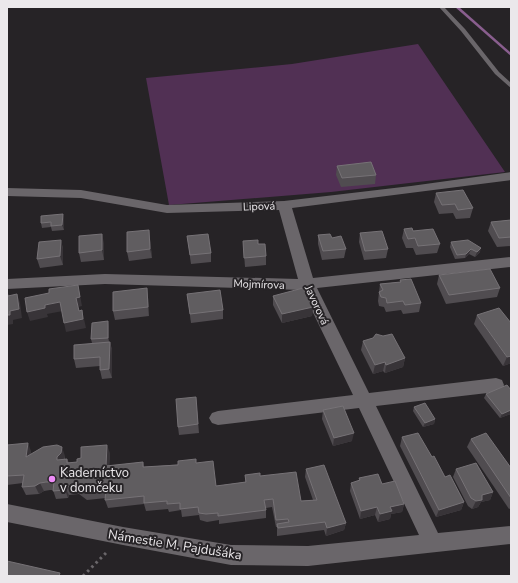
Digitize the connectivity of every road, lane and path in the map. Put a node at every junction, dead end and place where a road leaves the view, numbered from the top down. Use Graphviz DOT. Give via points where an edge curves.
graph roads {
  1 [pos="441,7"];
  2 [pos="511,86"];
  3 [pos="511,176"];
  4 [pos="7,192"];
  5 [pos="284,205"];
  6 [pos="511,262"];
  7 [pos="7,284"];
  8 [pos="307,284"];
  9 [pos="496,384"];
  10 [pos="364,401"];
  11 [pos="218,418"];
  12 [pos="7,513"];
  13 [pos="511,535"];
  14 [pos="123,536"];
  15 [pos="432,543"];
  16 [pos="83,576"];
  1 -- 2 [label="lane"];
  3 -- 5 [label="street, Lipová"];
  4 -- 5 [label="street, Lipová" via="81,194 167,209"];
  5 -- 8 [label="street, Javorová"];
  6 -- 8 [label="street, Mojmírova"];
  7 -- 8 [label="street, Mojmírova" via="105,279"];
  8 -- 10 [label="street, Javorová"];
  9 -- 10 [label="street"];
  10 -- 11 [label="street"];
  10 -- 15 [label="street, Javorová"];
  12 -- 14 [label="street, Námestie M. Pajdušáka"];
  13 -- 15 [label="street, Námestie M. Pajdušáka"];
  14 -- 15 [label="street, Námestie M. Pajdušáka" via="231,555 308,556"];
  14 -- 16 [label="path"];
}
